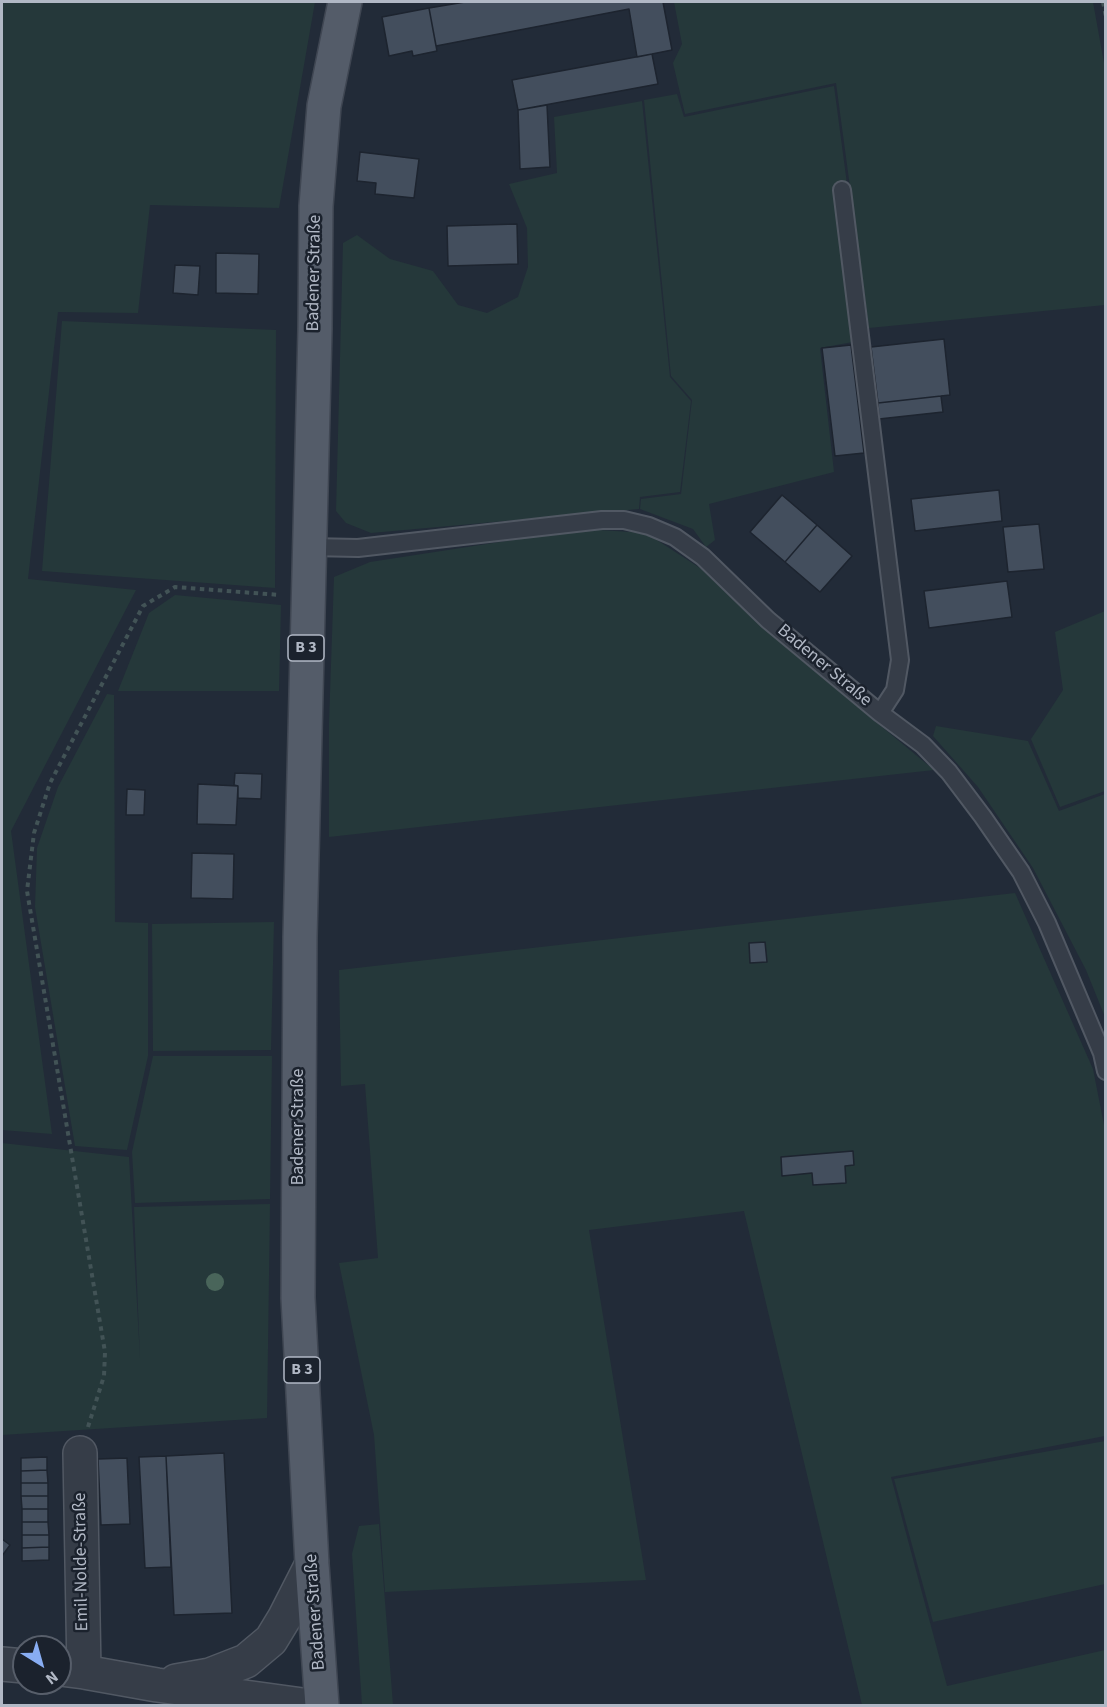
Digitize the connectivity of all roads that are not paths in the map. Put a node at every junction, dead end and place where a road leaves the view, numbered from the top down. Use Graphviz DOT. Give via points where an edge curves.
graph roads {
  1 [pos="345,2"];
  2 [pos="842,190"];
  3 [pos="309,548"];
  4 [pos="880,713"];
  5 [pos="1106,1071"];
  6 [pos="80,1453"];
  7 [pos="312,1564"];
  8 [pos="72,1671"];
  9 [pos="157,1685"];
  10 [pos="191,1706"];
  11 [pos="310,1706"];
  12 [pos="322,1706"];
  1 -- 3 [label="main road, Badener Straße / B 3" via="324,106 316,207"];
  2 -- 4 [label="lane, Badener Straße" via="900,660 895,690"];
  3 -- 4 [label="lane, Badener Straße" via="358,548 602,520 649,526 675,537 703,556 768,620"];
  3 -- 7 [label="main road, Badener Straße / B 3" via="300,937 298,1298"];
  4 -- 5 [label="lane" via="923,745 949,772 1021,872 1047,923"];
  6 -- 8 [label="street, Emil-Nolde-Straße"];
  7 -- 9 [label="street" via="271,1640 246,1661 210,1675"];
  7 -- 12 [label="main road, Badener Straße / B 3"];
  8 -- 9 [label="street"];
  9 -- 10 [label="street"];
  9 -- 11 [label="street"];
}
